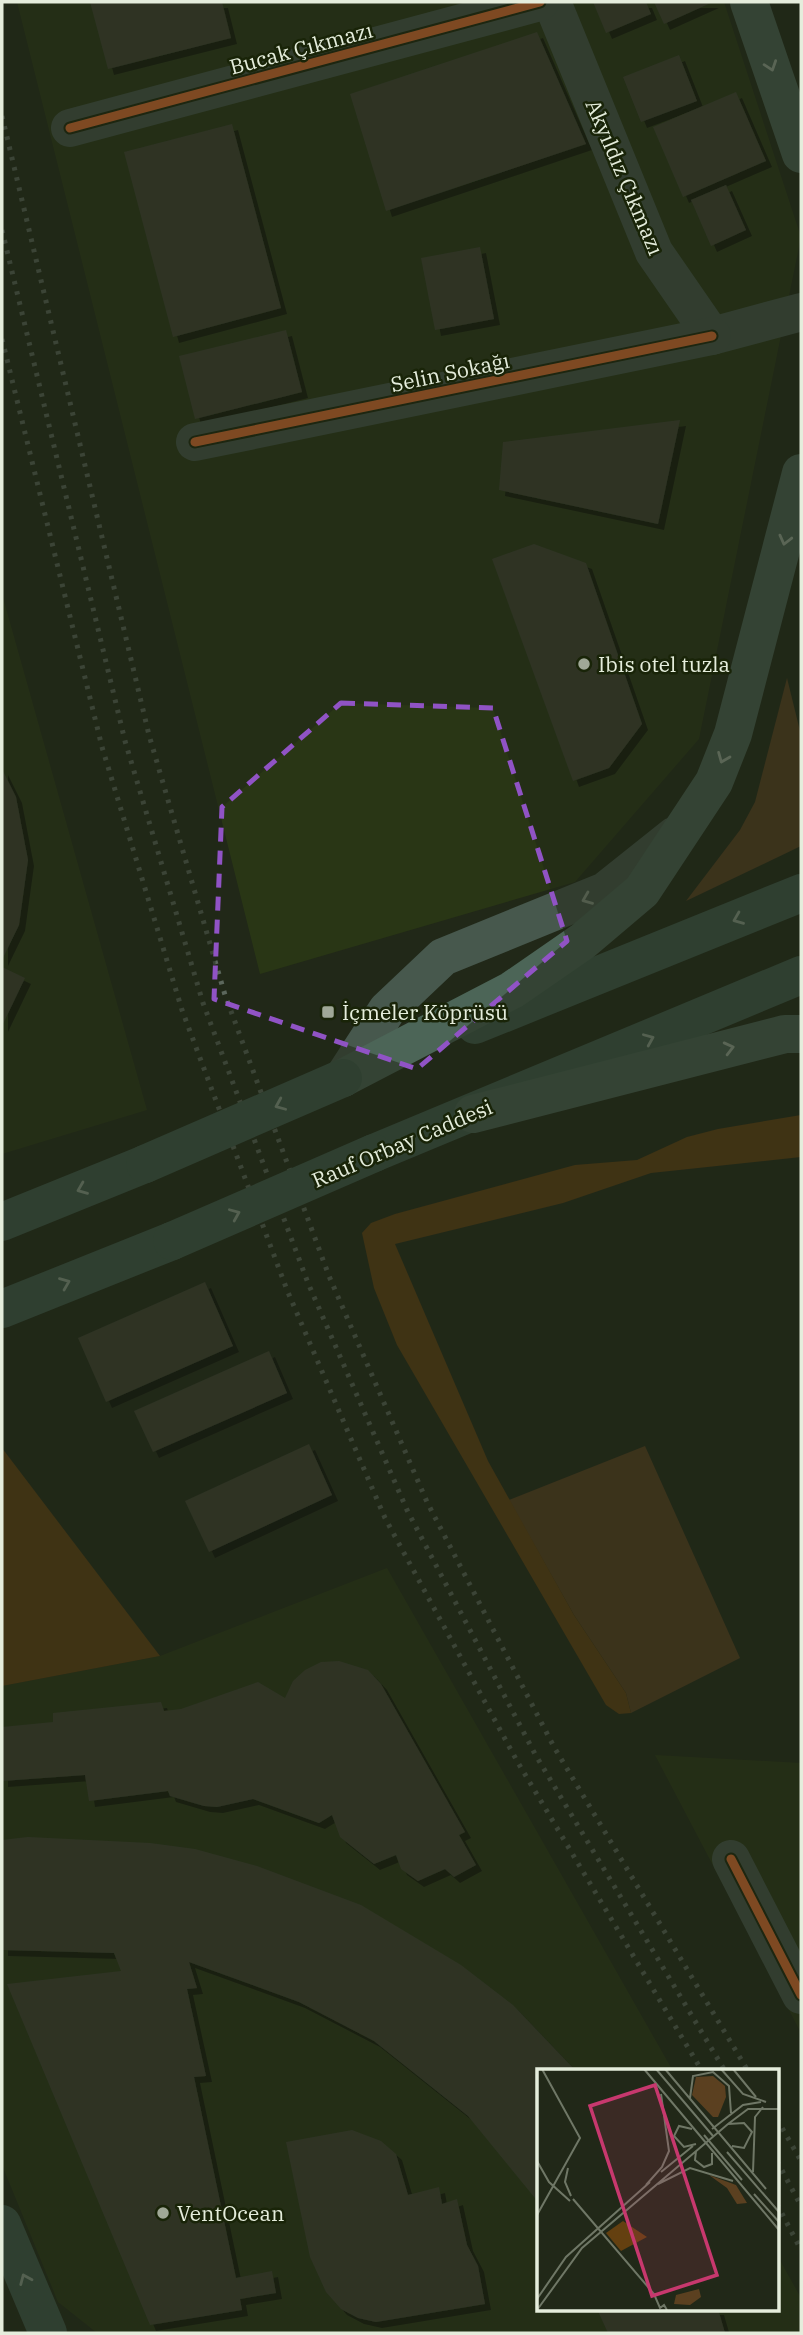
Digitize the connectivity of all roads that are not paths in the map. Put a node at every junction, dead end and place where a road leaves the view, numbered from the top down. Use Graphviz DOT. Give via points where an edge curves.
graph roads {
  1 [pos="540,2"];
  2 [pos="552,2"];
  3 [pos="749,2"];
  4 [pos="70,128"];
  5 [pos="801,154"];
  6 [pos="801,312"];
  7 [pos="712,336"];
  8 [pos="195,442"];
  9 [pos="801,473"];
  10 [pos="682,830"];
  11 [pos="801,893"];
  12 [pos="801,975"];
  13 [pos="801,1034"];
  14 [pos="343,1078"];
  15 [pos="473,1114"];
  16 [pos="2,1222"];
  17 [pos="2,1309"];
  18 [pos="731,1859"];
  19 [pos="801,1996"];
  20 [pos="2,2224"];
  21 [pos="48,2333"];
  1 -- 4 [label="street, Bucak Çıkmazı"];
  2 -- 7 [label="street, Akyıldız Çıkmazı" via="654,252"];
  3 -- 5 [label="highway, one-way"];
  6 -- 7 [label="street"];
  7 -- 8 [label="street, Selin Sokağı"];
  9 -- 10 [label="highway, one-way" via="733,734 714,782"];
  10 -- 14 [label="highway" via="642,891 583,941 512,990"];
  10 -- 14 [label="street, one-way" via="605,891 443,957 387,1010"];
  11 -- 14 [label="main road, one-way"];
  15 -- 12 [label="main road, Rauf Orbay Caddesi, one-way"];
  15 -- 13 [label="highway, one-way" via="785,1034"];
  14 -- 16 [label="main road, one-way, bridge"];
  17 -- 15 [label="main road, Rauf Orbay Caddesi, one-way, bridge"];
  18 -- 19 [label="street"];
  21 -- 20 [label="main road, one-way"];
}
